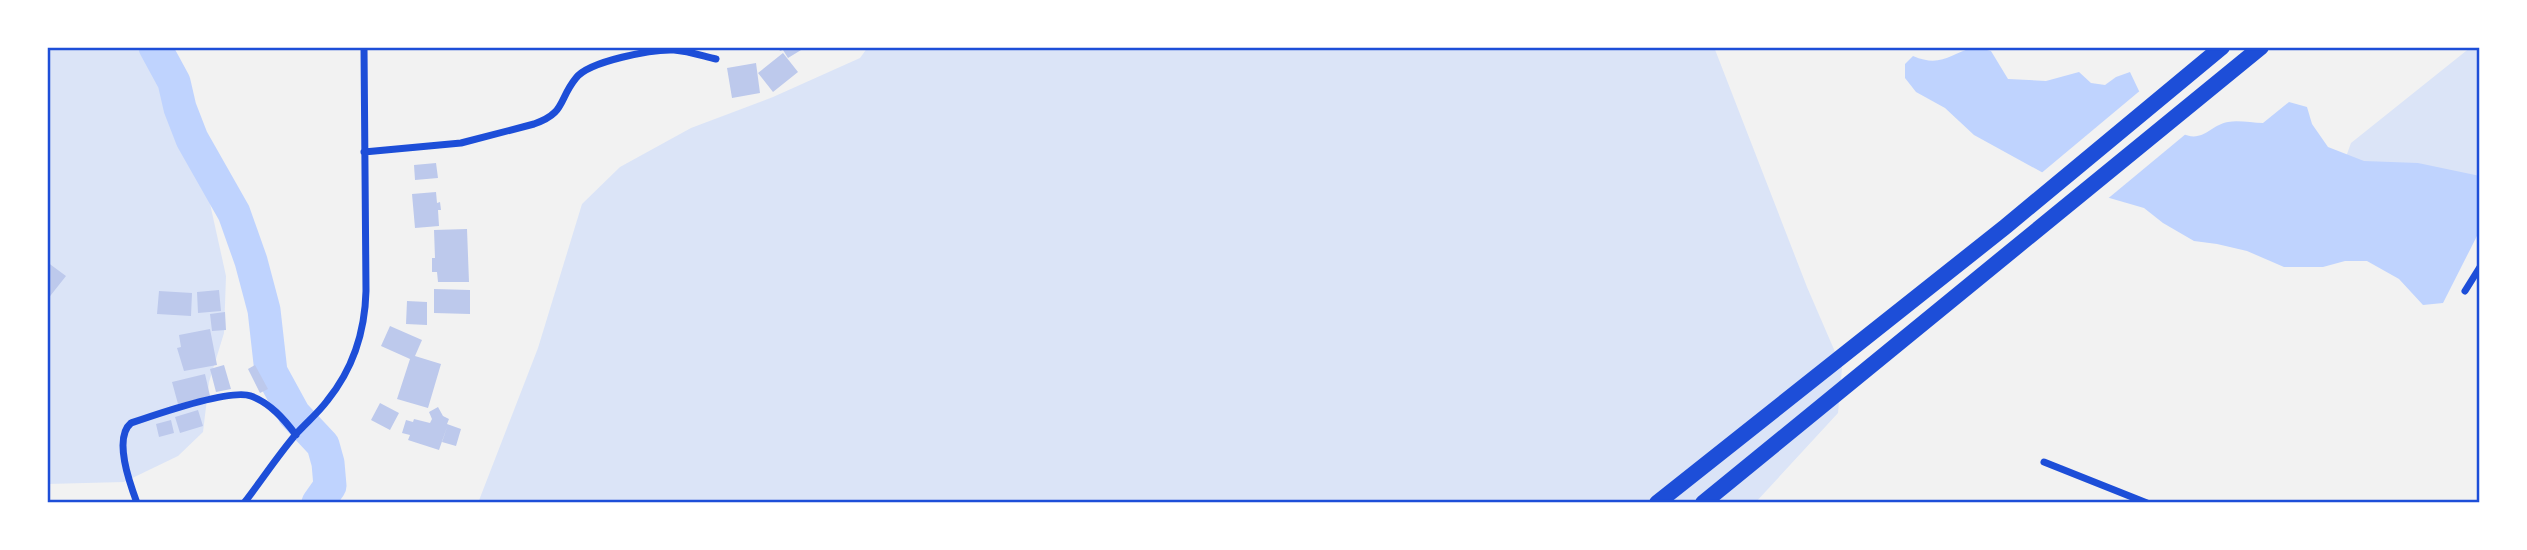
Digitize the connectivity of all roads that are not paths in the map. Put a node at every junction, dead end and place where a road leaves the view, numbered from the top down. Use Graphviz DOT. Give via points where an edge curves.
graph roads {
  1 [pos="364,47"];
  2 [pos="2261,47"];
  3 [pos="2220,48"];
  4 [pos="716,59"];
  5 [pos="364,152"];
  6 [pos="2480,267"];
  7 [pos="2465,291"];
  8 [pos="296,435"];
  9 [pos="2044,462"];
  10 [pos="137,503"];
  11 [pos="244,503"];
  12 [pos="1657,503"];
  13 [pos="1703,503"];
  14 [pos="2147,503"];
  1 -- 5 [label="street"];
  2 -- 13 [label="highway"];
  3 -- 12 [label="highway" via="2005,227"];
  4 -- 5 [label="street" via="675,50 651,51 597,65 579,74 557,112 545,120 461,143"];
  5 -- 8 [label="street" via="366,303 360,339 327,402"];
  6 -- 7 [label="street"];
  8 -- 10 [label="street" via="271,408 243,394 131,424 125,430 123,452"];
  8 -- 11 [label="street"];
  9 -- 14 [label="street"];
}
